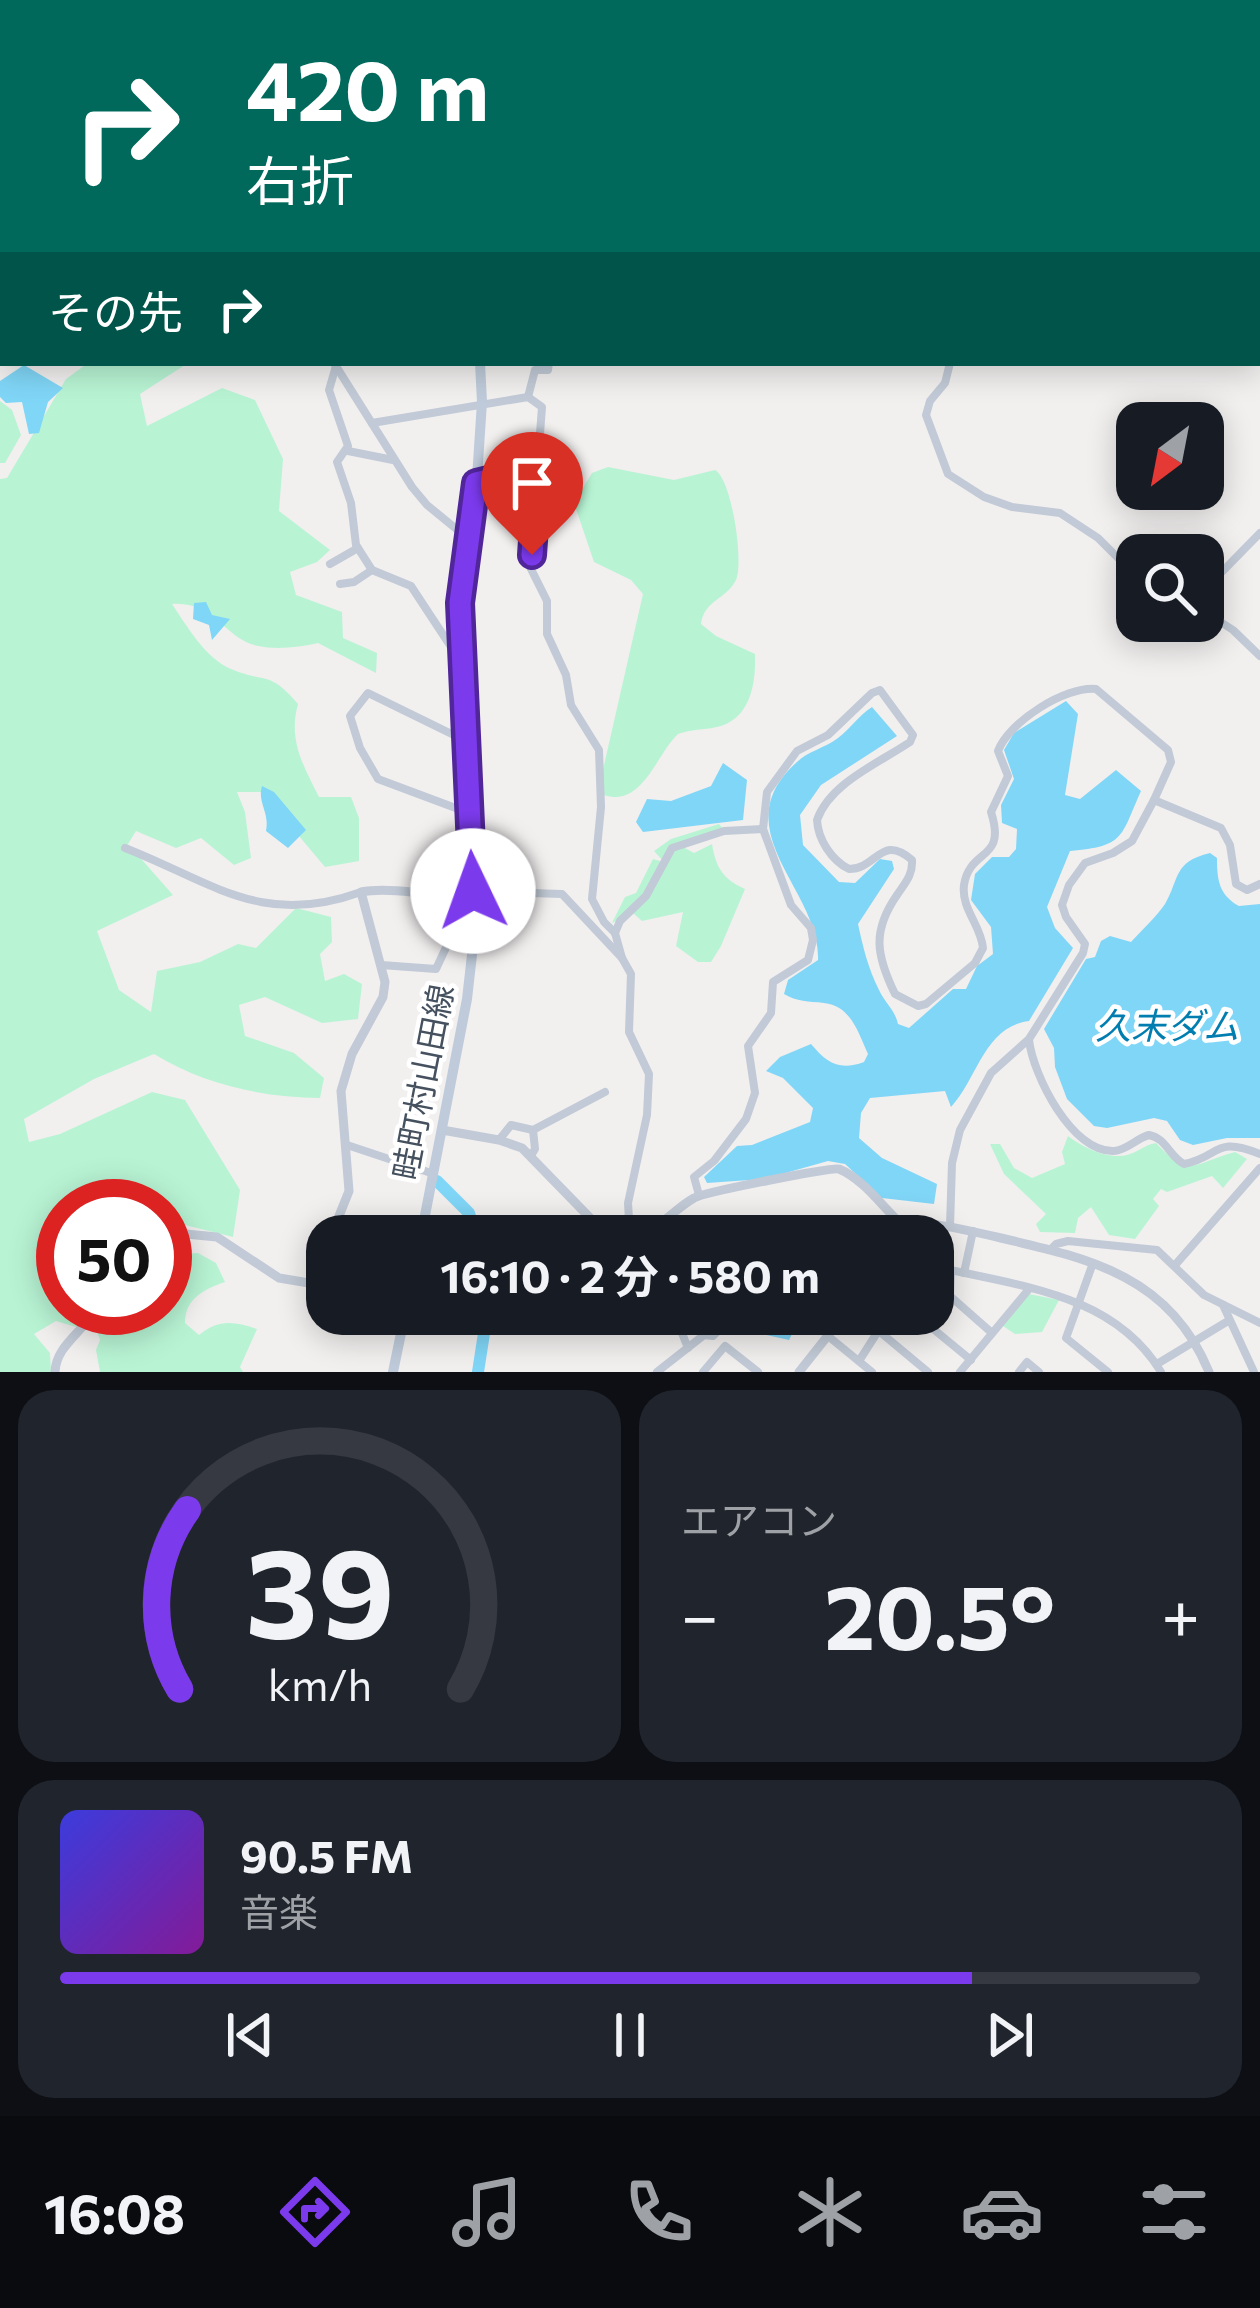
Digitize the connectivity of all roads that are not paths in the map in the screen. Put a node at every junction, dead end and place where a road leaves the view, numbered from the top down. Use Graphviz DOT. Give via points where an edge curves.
graph roads {
  1 [pos="335,366"];
  2 [pos="336,366"];
  3 [pos="480,366"];
  4 [pos="549,366"];
  5 [pos="949,366"];
  6 [pos="528,397"];
  7 [pos="482,402"];
  8 [pos="372,423"];
  9 [pos="348,451"];
  10 [pos="396,460"];
  11 [pos="538,468"];
  12 [pos="476,483"];
  13 [pos="1260,533"];
  14 [pos="466,537"];
  15 [pos="358,548"];
  16 [pos="1116,556"];
  17 [pos="330,564"];
  18 [pos="372,570"];
  19 [pos="1224,570"];
  20 [pos="340,584"];
  21 [pos="1224,624"];
  22 [pos="1260,656"];
  23 [pos="461,662"];
  24 [pos="466,741"];
  25 [pos="1154,800"];
  26 [pos="469,813"];
  27 [pos="763,829"];
  28 [pos="124,848"];
  29 [pos="1260,884"];
  30 [pos="362,892"];
  31 [pos="473,901"];
  32 [pos="615,933"];
  33 [pos="622,958"];
  34 [pos="381,965"];
  35 [pos="1029,1039"];
  36 [pos="604,1093"];
  37 [pos="442,1130"];
  38 [pos="532,1130"];
  39 [pos="500,1140"];
  40 [pos="346,1145"];
  41 [pos="532,1154"];
  42 [pos="1260,1154"];
  43 [pos="1260,1168"];
  44 [pos="434,1174"];
  45 [pos="699,1195"];
  46 [pos="339,1215"];
  47 [pos="423,1215"];
  48 [pos="588,1215"];
  49 [pos="629,1215"];
  50 [pos="673,1215"];
  51 [pos="892,1215"];
  52 [pos="950,1215"];
  53 [pos="954,1227"];
  54 [pos="973,1231"];
  55 [pos="192,1235"];
  56 [pos="1051,1250"];
  57 [pos="1094,1261"];
  58 [pos="1175,1264"];
  59 [pos="954,1271"];
  60 [pos="964,1273"];
  61 [pos="306,1283"];
  62 [pos="1029,1289"];
  63 [pos="954,1300"];
  64 [pos="1080,1301"];
  65 [pos="1223,1305"];
  66 [pos="1228,1322"];
  67 [pos="1260,1323"];
  68 [pos="992,1333"];
  69 [pos="77,1335"];
  70 [pos="401,1335"];
  71 [pos="683,1335"];
  72 [pos="878,1335"];
  73 [pos="884,1335"];
  74 [pos="940,1335"];
  75 [pos="713,1336"];
  76 [pos="828,1336"];
  77 [pos="1194,1342"];
  78 [pos="724,1346"];
  79 [pos="688,1348"];
  80 [pos="859,1360"];
  81 [pos="970,1360"];
  82 [pos="1159,1368"];
  83 [pos="806,1369"];
  84 [pos="754,1371"];
  85 [pos="55,1372"];
  86 [pos="393,1372"];
  87 [pos="657,1372"];
  88 [pos="703,1372"];
  89 [pos="872,1372"];
  90 [pos="928,1372"];
  91 [pos="961,1372"];
  92 [pos="1019,1372"];
  93 [pos="1039,1372"];
  94 [pos="1108,1372"];
  95 [pos="1209,1372"];
  96 [pos="1254,1372"];
  1 -- 9 [label="street" via="329,390"];
  2 -- 8 [label="street"];
  3 -- 7 [label="main road, 畦町村山田線"];
  4 -- 6 [label="street" via="535,370"];
  5 -- 16 [label="street" via="926,416 948,474 1012,508 1060,513"];
  6 -- 7 [label="street"];
  6 -- 11 [label="street" via="542,407"];
  7 -- 8 [label="street"];
  7 -- 12 [label="main road, 畦町村山田線"];
  8 -- 10 [label="street"];
  9 -- 10 [label="street"];
  9 -- 15 [label="street" via="337,462"];
  10 -- 14 [label="street" via="427,505"];
  11 -- 12 [label="street"];
  11 -- 32 [label="street" via="530,567 547,601 549,644 571,705 599,750 592,899"];
  12 -- 14 [label="main road, 畦町村山田線"];
  13 -- 19 [label="street"];
  14 -- 23 [label="main road, 畦町村山田線"];
  15 -- 17 [label="street"];
  15 -- 18 [label="street"];
  18 -- 20 [label="street"];
  18 -- 23 [label="street" via="411,586"];
  21 -- 22 [label="street"];
  23 -- 24 [label="main road, 畦町村山田線"];
  24 -- 26 [label="main road, 畦町村山田線"];
  24 -- 26 [label="street" via="368,692 350,716 378,779"];
  25 -- 27 [label="street" via="1172,762 1168,750 1096,689 1065,695 1006,735 998,751 1007,784 992,812 996,843 964,886 983,948 917,1006 895,994 877,936 912,860 888,850 849,869 817,830 825,802 910,742 913,735 880,690 797,751 767,792"];
  25 -- 29 [label="street" via="1221,828 1237,884"];
  25 -- 35 [label="street" via="1132,841 1085,863 1069,886 1062,905 1083,953"];
  26 -- 31 [label="main road, 畦町村山田線"];
  27 -- 32 [label="street" via="724,831 673,848"];
  27 -- 45 [label="street" via="791,905 811,928 812,953 773,982 771,1013 748,1046 755,1093 730,1141 694,1177"];
  28 -- 30 [label="street" via="257,904 320,905"];
  30 -- 31 [label="street"];
  30 -- 34 [label="street"];
  31 -- 33 [label="street" via="562,894"];
  31 -- 34 [label="street" via="436,969"];
  31 -- 37 [label="main road, 畦町村山田線" via="467,999"];
  32 -- 33 [label="street"];
  33 -- 49 [label="street" via="631,974 629,1032 649,1074"];
  34 -- 40 [label="street" via="383,997 341,1091"];
  35 -- 42 [label="street" via="1052,1105 1101,1148 1120,1150 1149,1135 1184,1164 1224,1146"];
  35 -- 52 [label="street" via="992,1073 960,1130"];
  36 -- 38 [label="street"];
  37 -- 39 [label="street"];
  37 -- 44 [label="main road, 畦町村山田線"];
  38 -- 39 [label="street" via="511,1125"];
  38 -- 41 [label="street"];
  39 -- 41 [label="street"];
  40 -- 44 [label="street"];
  40 -- 46 [label="street" via="349,1191"];
  41 -- 48 [label="street"];
  43 -- 58 [label="street"];
  44 -- 47 [label="main road, 畦町村山田線"];
  45 -- 50 [label="street"];
  45 -- 51 [label="street" via="827,1167 854,1178"];
  53 -- 54 [label="street"];
  54 -- 56 [label="street"];
  54 -- 60 [label="street"];
  55 -- 61 [label="street" via="217,1237 279,1278"];
  56 -- 57 [label="street"];
  56 -- 58 [label="street" via="1068,1241 1112,1244 1157,1250"];
  57 -- 64 [label="street"];
  57 -- 77 [label="street" via="1146,1289"];
  58 -- 65 [label="street"];
  59 -- 60 [label="street"];
  60 -- 62 [label="street"];
  62 -- 64 [label="street"];
  62 -- 68 [label="street"];
  63 -- 68 [label="street"];
  64 -- 82 [label="street" via="1126,1329"];
  64 -- 94 [label="street" via="1066,1337"];
  65 -- 66 [label="street"];
  65 -- 67 [label="street"];
  66 -- 77 [label="street"];
  66 -- 96 [label="street"];
  68 -- 81 [label="street"];
  69 -- 85 [label="street" via="59,1352"];
  70 -- 86 [label="main road"];
  71 -- 79 [label="street"];
  72 -- 80 [label="street"];
  73 -- 90 [label="street"];
  74 -- 81 [label="street"];
  75 -- 78 [label="street"];
  75 -- 79 [label="street"];
  76 -- 80 [label="street"];
  76 -- 83 [label="street"];
  77 -- 82 [label="street"];
  77 -- 95 [label="street"];
  78 -- 84 [label="street"];
  78 -- 88 [label="street"];
  79 -- 87 [label="street"];
  80 -- 89 [label="street"];
  81 -- 91 [label="street"];
  92 -- 93 [label="street" via="1027,1362"];
}
